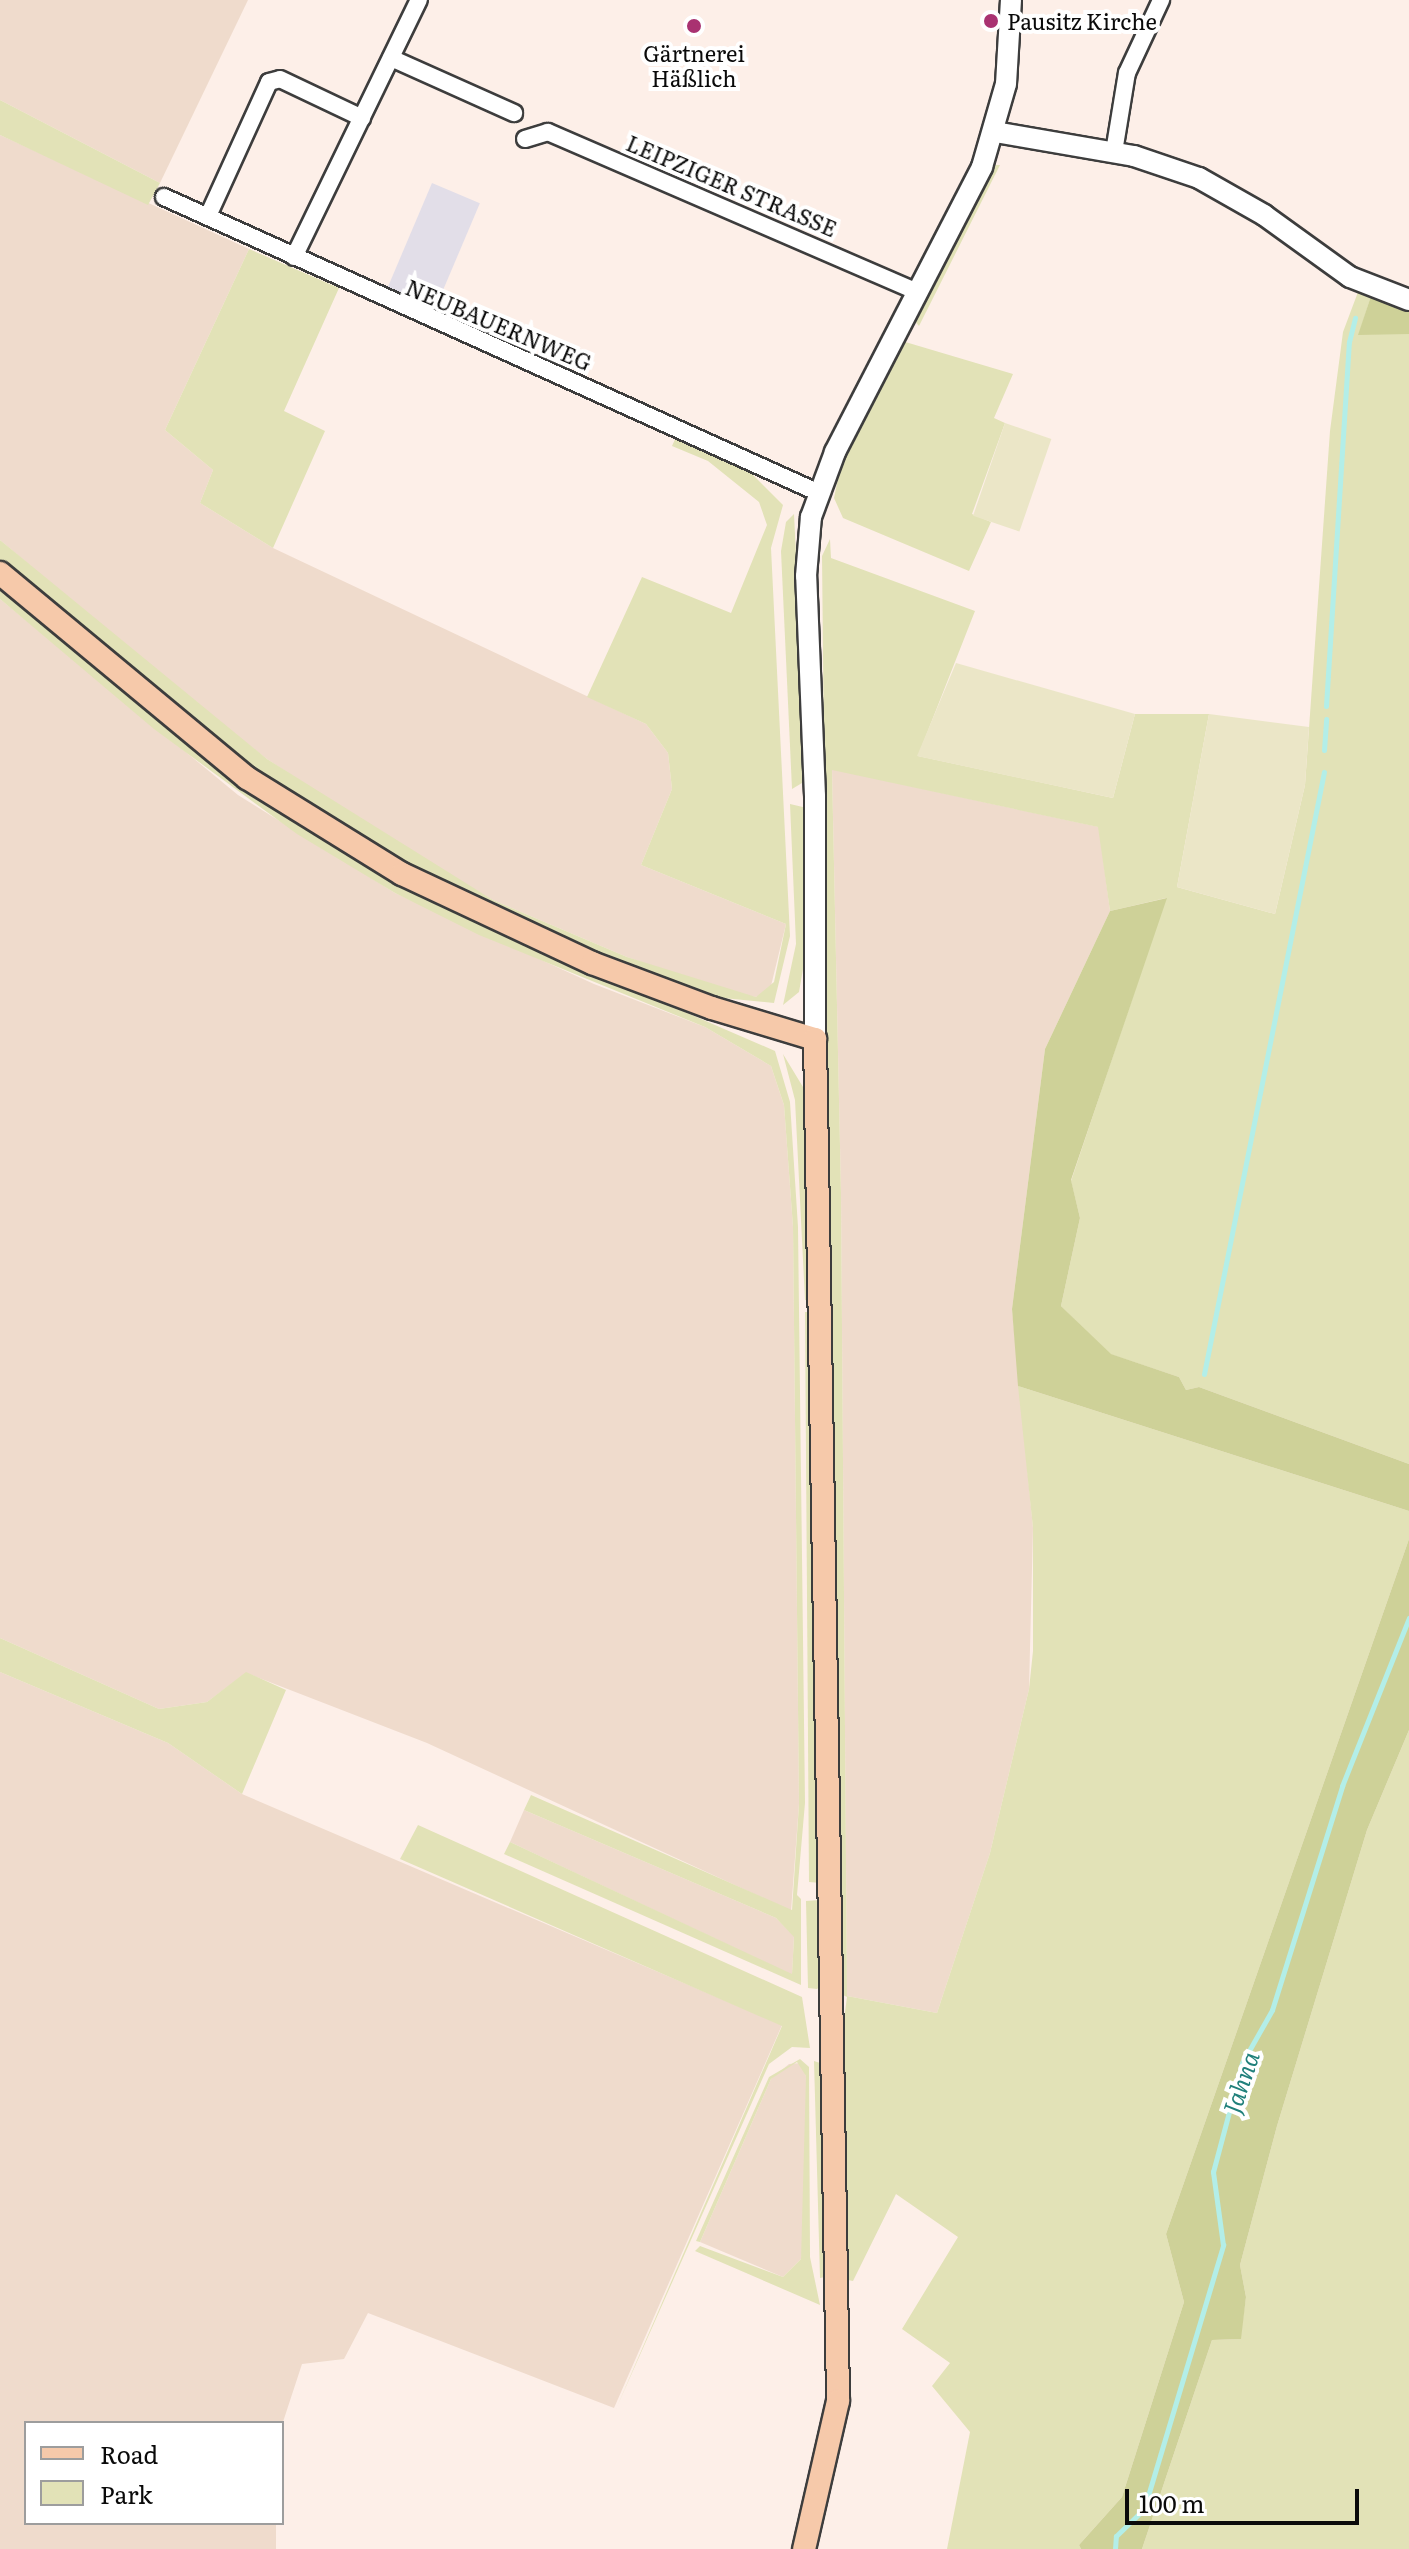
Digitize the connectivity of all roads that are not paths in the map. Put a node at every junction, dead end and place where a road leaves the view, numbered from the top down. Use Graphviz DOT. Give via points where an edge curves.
graph roads {
  1 [pos="419,0"];
  2 [pos="1011,0"];
  3 [pos="1161,0"];
  4 [pos="391,58"];
  5 [pos="514,113"];
  6 [pos="362,118"];
  7 [pos="995,132"];
  8 [pos="525,139"];
  9 [pos="1114,152"];
  10 [pos="164,197"];
  11 [pos="208,216"];
  12 [pos="294,257"];
  13 [pos="918,292"];
  14 [pos="1409,300"];
  15 [pos="817,492"];
  16 [pos="0,573"];
  17 [pos="815,1039"];
  18 [pos="804,2549"];
  1 -- 4 [label="street"];
  2 -- 7 [label="street" via="1006,84"];
  3 -- 9 [label="street" via="1138,43"];
  4 -- 5 [label="street"];
  4 -- 6 [label="street"];
  6 -- 11 [label="street" via="280,79 269,82"];
  6 -- 12 [label="street"];
  7 -- 9 [label="street"];
  7 -- 13 [label="street"];
  8 -- 13 [label="street, LEIPZIGER STRASSE" via="548,132"];
  9 -- 14 [label="street" via="1199,178 1264,215 1350,277"];
  10 -- 11 [label="street, NEUBAUERNWEG"];
  11 -- 12 [label="street, NEUBAUERNWEG"];
  12 -- 15 [label="street, NEUBAUERNWEG"];
  13 -- 15 [label="street"];
  15 -- 17 [label="street" via="807,547"];
  16 -- 17 [label="main road" via="247,778 402,874 592,963"];
  17 -- 18 [label="main road" via="835,2426"];
}
